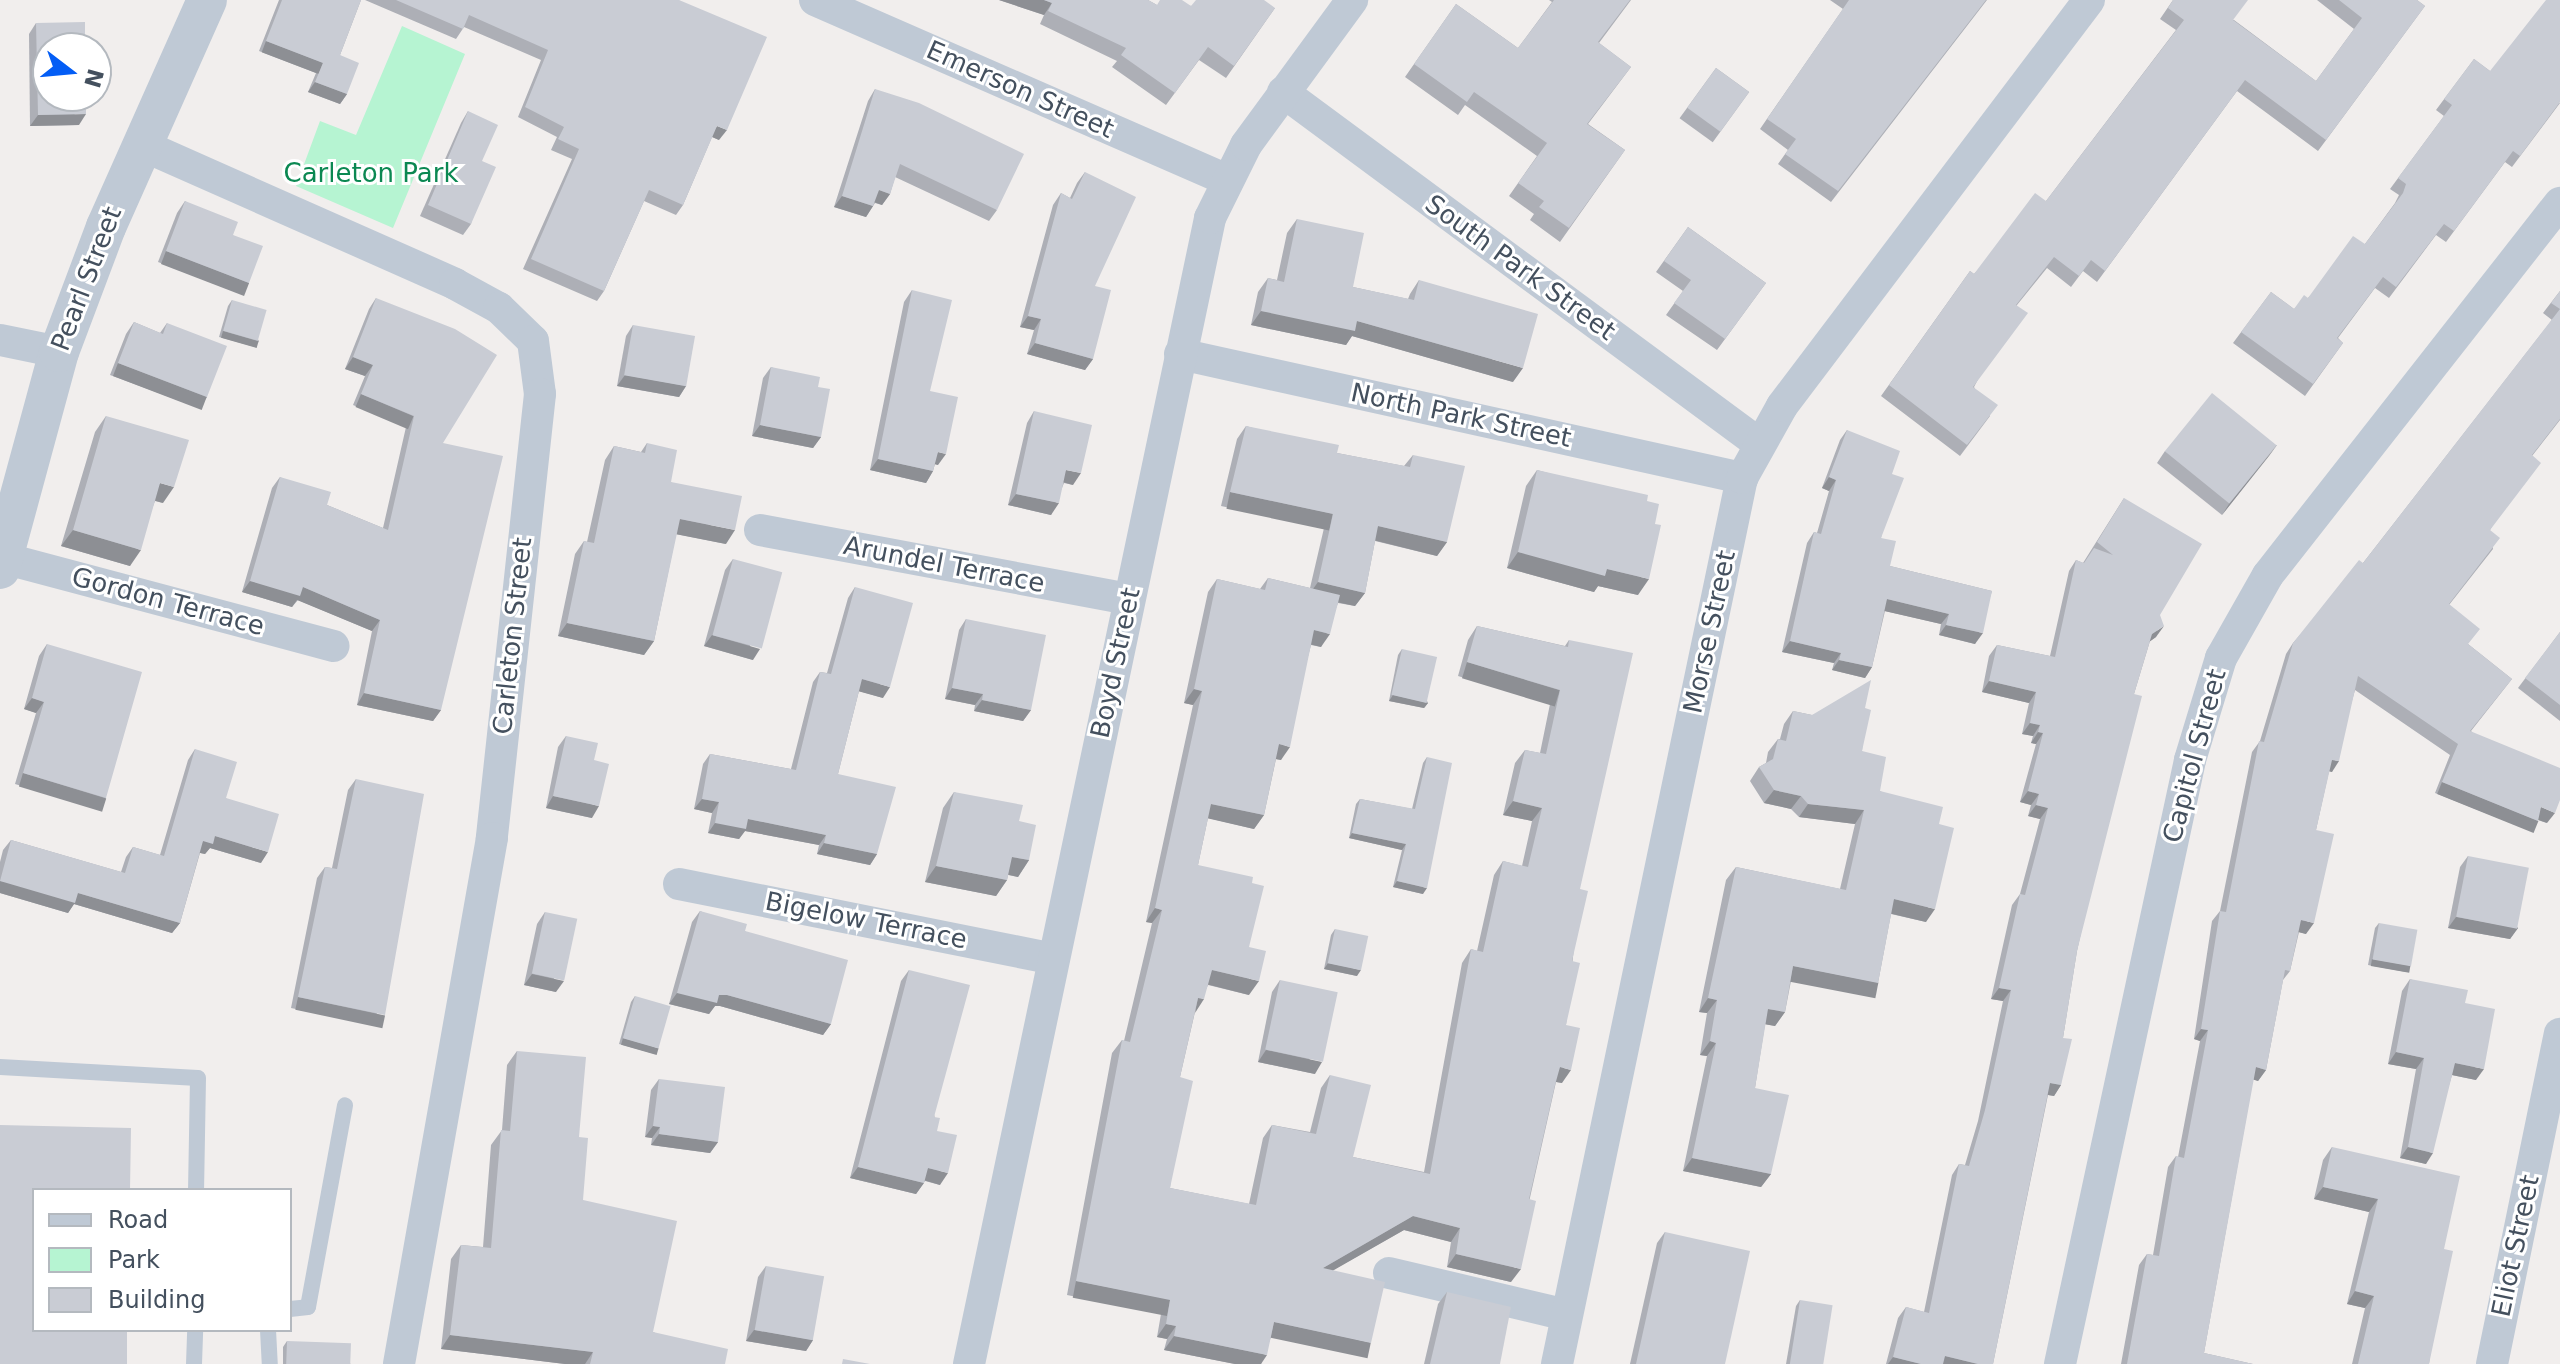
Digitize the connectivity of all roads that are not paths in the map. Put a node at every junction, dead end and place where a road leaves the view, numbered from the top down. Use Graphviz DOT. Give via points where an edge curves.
graph roads {
  1 [pos="207,0"];
  2 [pos="815,0"];
  3 [pos="1352,0"];
  4 [pos="2089,0"];
  5 [pos="1283,92"];
  6 [pos="142,145"];
  7 [pos="1225,179"];
  8 [pos="2560,203"];
  9 [pos="0,340"];
  10 [pos="59,352"];
  11 [pos="1180,354"];
  12 [pos="1758,443"];
  13 [pos="1742,478"];
  14 [pos="760,530"];
  15 [pos="1,564"];
  16 [pos="1129,599"];
  17 [pos="333,646"];
  18 [pos="679,884"];
  19 [pos="1054,959"];
  20 [pos="2560,1034"];
  21 [pos="0,1067"];
  22 [pos="345,1105"];
  23 [pos="196,1188"];
  24 [pos="1389,1273"];
  25 [pos="292,1309"];
  26 [pos="1566,1315"];
  27 [pos="195,1332"];
  28 [pos="268,1332"];
  29 [pos="194,1364"];
  30 [pos="270,1364"];
  31 [pos="399,1364"];
  32 [pos="969,1364"];
  33 [pos="1557,1364"];
  34 [pos="2060,1364"];
  35 [pos="2492,1364"];
  1 -- 6 [label="street, Pearl Street"];
  2 -- 7 [label="street, Emerson Street"];
  3 -- 5 [label="street, Boyd Street"];
  4 -- 12 [label="street, Morse Street"];
  5 -- 7 [label="street, Boyd Street"];
  5 -- 12 [label="street, South Park Street"];
  6 -- 10 [label="street, Pearl Street"];
  6 -- 31 [label="street, Carleton Street" via="455,284 499,308 533,341 540,394 492,838"];
  7 -- 11 [label="street, Boyd Street" via="1210,218"];
  8 -- 34 [label="street, Capitol Street" via="2268,575 2221,658 2190,760"];
  9 -- 10 [label="street"];
  10 -- 15 [label="street, Pearl Street"];
  11 -- 13 [label="street, North Park Street"];
  11 -- 16 [label="street, Boyd Street"];
  12 -- 13 [label="street, Morse Street"];
  13 -- 26 [label="street, Morse Street"];
  14 -- 16 [label="street, Arundel Terrace"];
  15 -- 17 [label="street, Gordon Terrace"];
  16 -- 19 [label="street, Boyd Street"];
  18 -- 19 [label="street, Bigelow Terrace"];
  19 -- 32 [label="street, Boyd Street"];
  20 -- 35 [label="street, Eliot Street"];
  21 -- 23 [label="lane" via="198,1078"];
  22 -- 25 [label="lane" via="308,1307"];
  24 -- 26 [label="street"];
  26 -- 33 [label="street, Morse Street"];
  27 -- 29 [label="lane"];
  28 -- 30 [label="lane"];
}
